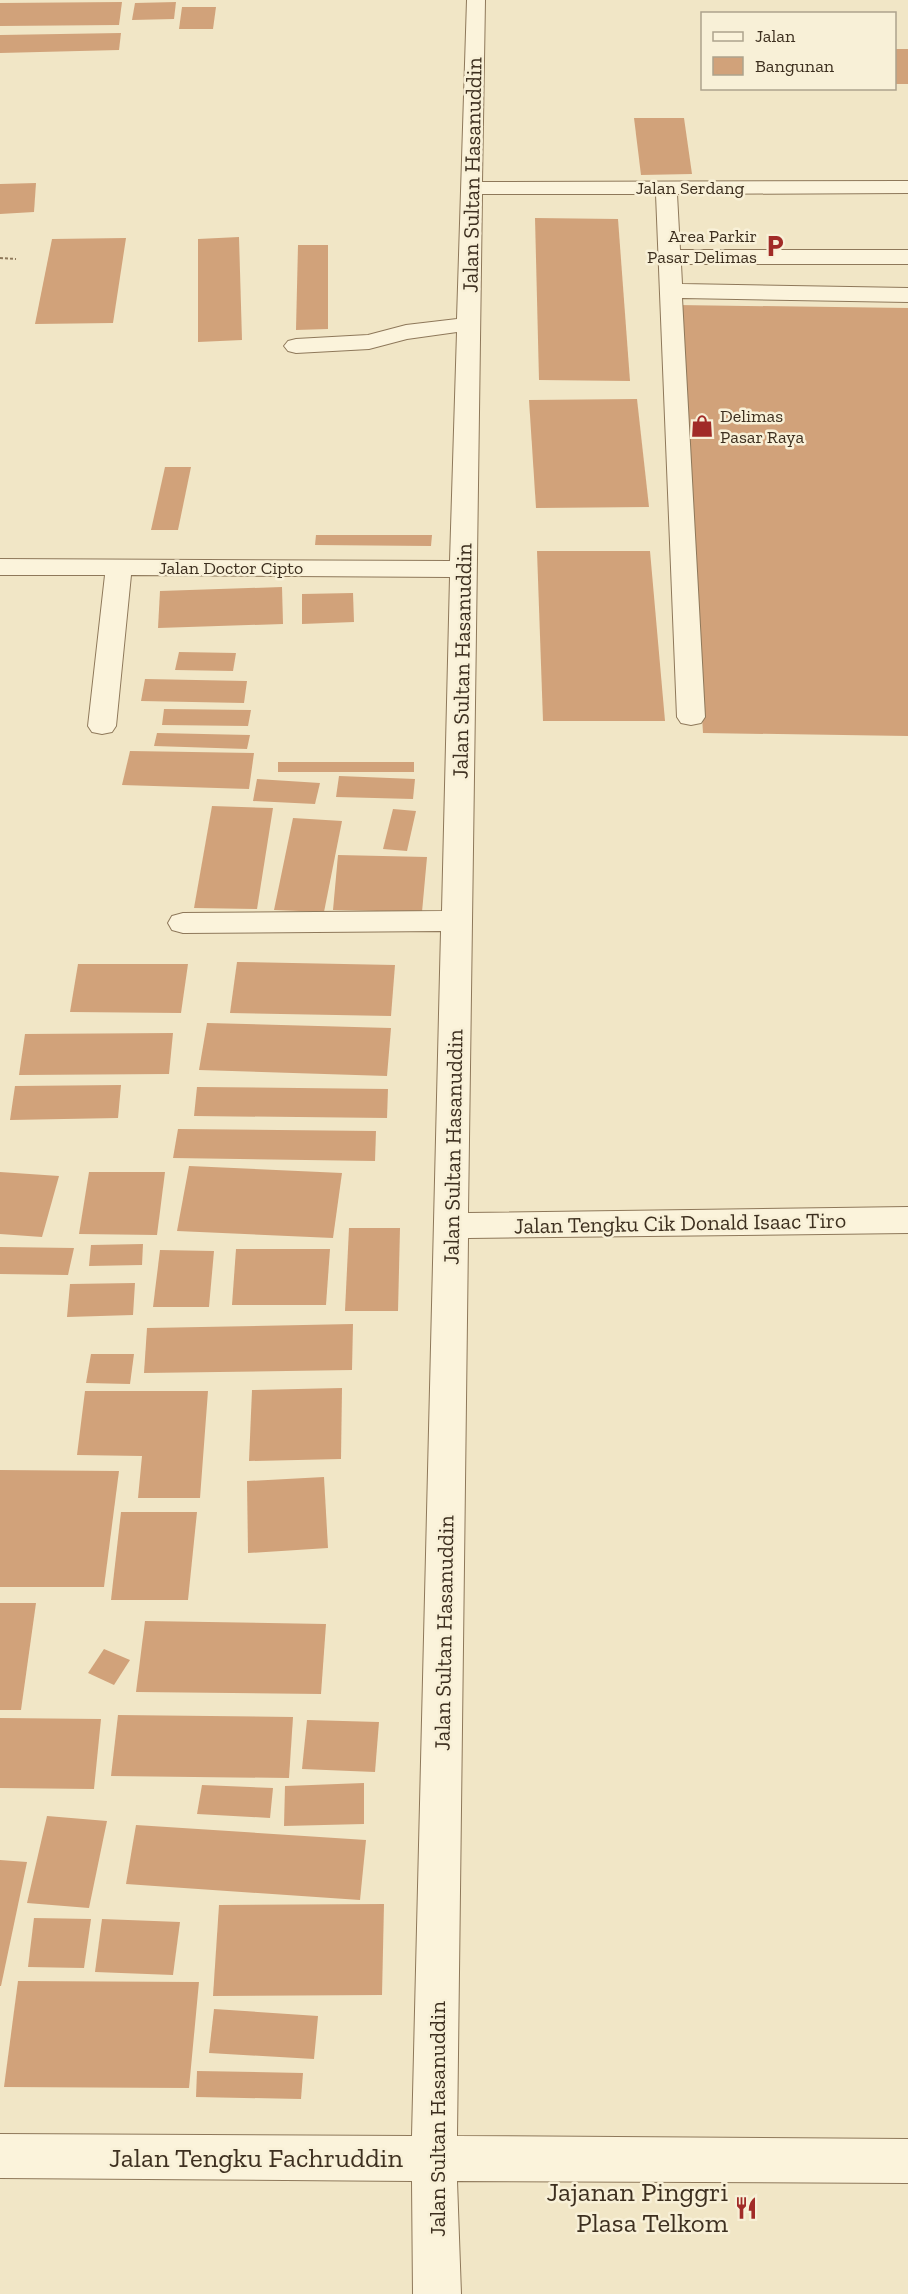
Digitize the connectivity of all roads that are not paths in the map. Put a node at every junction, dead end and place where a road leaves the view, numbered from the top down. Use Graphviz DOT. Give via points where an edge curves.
graph roads {
  1 [pos="476,0"];
  2 [pos="472,188"];
  3 [pos="666,188"];
  4 [pos="908,188"];
  5 [pos="671,257"];
  6 [pos="908,257"];
  7 [pos="672,291"];
  8 [pos="908,295"];
  9 [pos="469,324"];
  10 [pos="296,346"];
  11 [pos="0,567"];
  12 [pos="119,568"];
  13 [pos="463,569"];
  14 [pos="691,717"];
  15 [pos="102,726"];
  16 [pos="458,921"];
  17 [pos="183,922"];
  18 [pos="908,1220"];
  19 [pos="452,1226"];
  20 [pos="0,2156"];
  21 [pos="434,2160"];
  22 [pos="908,2161"];
  23 [pos="437,2294"];
  1 -- 2 [label="street, Jalan Sultan Hasanuddin"];
  2 -- 3 [label="street, Jalan Serdang"];
  2 -- 9 [label="street, Jalan Sultan Hasanuddin"];
  3 -- 4 [label="street, Jalan Serdang"];
  3 -- 5 [label="street"];
  5 -- 6 [label="street"];
  5 -- 7 [label="street"];
  7 -- 8 [label="street"];
  7 -- 14 [label="street"];
  9 -- 10 [label="street" via="406,332 369,342"];
  9 -- 13 [label="street, Jalan Sultan Hasanuddin"];
  11 -- 12 [label="street, Jalan Doctor Cipto"];
  12 -- 13 [label="street, Jalan Doctor Cipto"];
  12 -- 15 [label="street"];
  13 -- 16 [label="street, Jalan Sultan Hasanuddin"];
  16 -- 17 [label="street"];
  16 -- 19 [label="street, Jalan Sultan Hasanuddin"];
  18 -- 19 [label="street, Jalan Tengku Cik Donald Isaac Tiro"];
  19 -- 21 [label="street, Jalan Sultan Hasanuddin"];
  20 -- 21 [label="street, Jalan Tengku Fachruddin"];
  21 -- 22 [label="street, Jalan Tengku Fachruddin"];
  21 -- 23 [label="street, Jalan Sultan Hasanuddin"];
}
